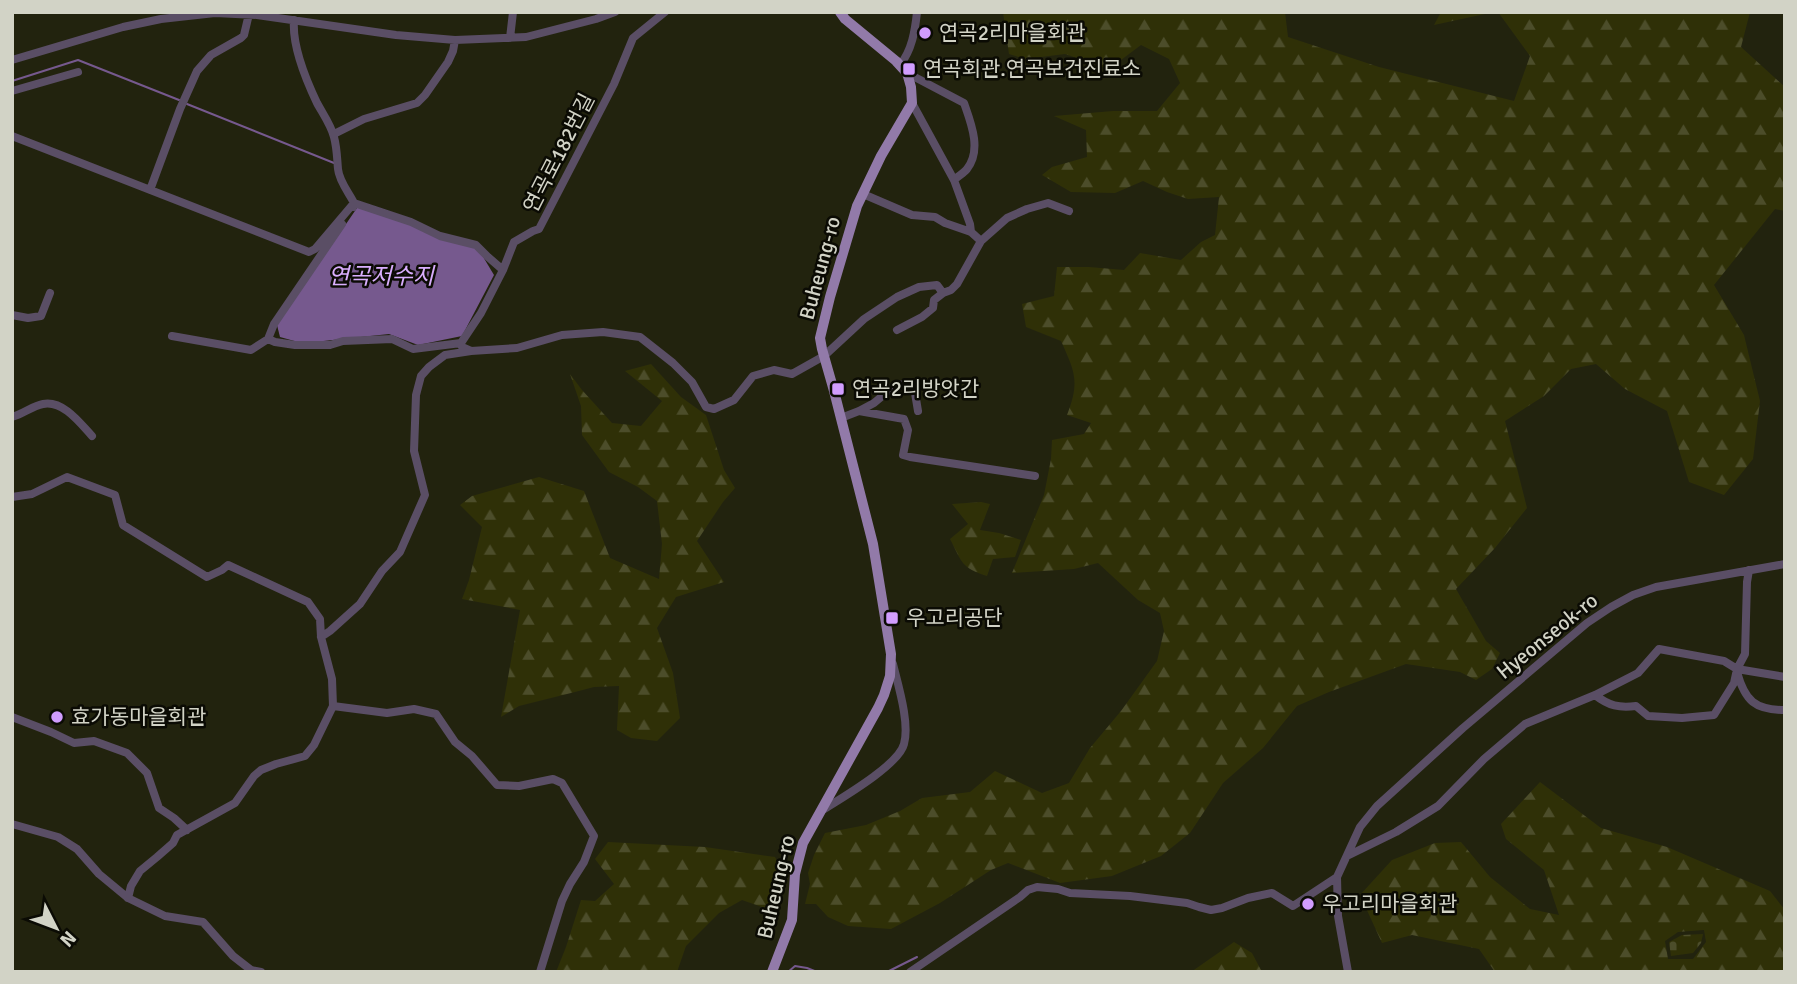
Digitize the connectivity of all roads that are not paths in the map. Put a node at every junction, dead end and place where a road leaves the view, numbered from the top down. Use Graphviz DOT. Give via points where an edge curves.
graph roads {
  1 [pos="513,12"];
  2 [pos="615,12"];
  3 [pos="665,12"];
  4 [pos="841,12"];
  5 [pos="917,12"];
  6 [pos="215,13"];
  7 [pos="249,14"];
  8 [pos="294,20"];
  9 [pos="510,38"];
  10 [pos="454,40"];
  11 [pos="12,60"];
  12 [pos="903,69"];
  13 [pos="78,72"];
  14 [pos="12,91"];
  15 [pos="912,103"];
  16 [pos="334,134"];
  17 [pos="12,136"];
  18 [pos="954,180"];
  19 [pos="150,191"];
  20 [pos="863,194"];
  21 [pos="354,203"];
  22 [pos="1069,211"];
  23 [pos="976,237"];
  24 [pos="503,270"];
  25 [pos="50,293"];
  26 [pos="943,293"];
  27 [pos="12,315"];
  28 [pos="897,330"];
  29 [pos="172,336"];
  30 [pos="268,339"];
  31 [pos="461,343"];
  32 [pos="471,351"];
  33 [pos="824,356"];
  34 [pos="859,411"];
  35 [pos="918,411"];
  36 [pos="12,417"];
  37 [pos="841,418"];
  38 [pos="92,436"];
  39 [pos="1035,476"];
  40 [pos="12,497"];
  41 [pos="1785,564"];
  42 [pos="1749,570"];
  43 [pos="321,637"];
  44 [pos="891,654"];
  45 [pos="1737,669"];
  46 [pos="1785,677"];
  47 [pos="1595,695"];
  48 [pos="333,706"];
  49 [pos="1785,710"];
  50 [pos="12,717"];
  51 [pos="819,812"];
  52 [pos="13,825"];
  53 [pos="187,830"];
  54 [pos="1347,856"];
  55 [pos="1337,877"];
  56 [pos="128,898"];
  57 [pos="261,972"];
  58 [pos="540,972"];
  59 [pos="772,972"];
  60 [pos="910,972"];
  61 [pos="1348,972"];
  1 -- 9 [label="street"];
  2 -- 9 [label="street"];
  3 -- 24 [label="street, 연곡로182번길" via="633,38 539,229 514,242"];
  4 -- 12 [label="main road"];
  5 -- 12 [label="street"];
  6 -- 7 [label="street"];
  6 -- 11 [label="street" via="123,27"];
  7 -- 8 [label="street"];
  7 -- 19 [label="street" via="244,35 211,55 197,71"];
  8 -- 10 [label="street"];
  8 -- 16 [label="street" via="305,75"];
  9 -- 10 [label="street"];
  10 -- 16 [label="street" via="448,62 417,103 364,119"];
  12 -- 15 [label="main road"];
  12 -- 18 [label="street" via="964,103 976,150 968,168"];
  13 -- 14 [label="street"];
  15 -- 18 [label="street"];
  15 -- 20 [label="main road, Buheung-ro"];
  16 -- 21 [label="street" via="340,177"];
  17 -- 19 [label="street"];
  18 -- 23 [label="street"];
  19 -- 21 [label="street" via="309,252"];
  20 -- 23 [label="street" via="912,215 935,217"];
  20 -- 33 [label="main road, Buheung-ro" via="820,338"];
  21 -- 24 [label="street" via="476,245"];
  21 -- 30 [label="street"];
  22 -- 23 [label="street" via="1048,203 1007,218"];
  23 -- 26 [label="street" via="957,284"];
  24 -- 31 [label="street, 연곡로182번길"];
  25 -- 27 [label="street" via="41,316"];
  26 -- 28 [label="street" via="922,317"];
  26 -- 33 [label="street" via="937,285 919,287 897,298 864,319"];
  29 -- 30 [label="street" via="251,350"];
  30 -- 31 [label="street" via="330,345 392,339 413,349"];
  31 -- 32 [label="street"];
  32 -- 33 [label="street" via="517,348 562,335 603,332 640,337 673,363 692,382 706,407 714,409 734,400 753,376 774,370 792,374"];
  32 -- 43 [label="street" via="445,355 421,376 414,451 425,495 400,552 360,604"];
  33 -- 37 [label="main road, Buheung-ro"];
  34 -- 35 [label="street" via="893,387 910,382"];
  34 -- 37 [label="street"];
  34 -- 39 [label="street" via="904,419 908,430 903,455"];
  36 -- 38 [label="street" via="52,403 74,416"];
  37 -- 44 [label="main road, Buheung-ro" via="873,544"];
  40 -- 43 [label="street" via="32,494 66,477 114,495 123,525 207,577 228,565 308,602 320,619"];
  41 -- 42 [label="street, Hyeonseok-ro"];
  42 -- 45 [label="street" via="1745,654"];
  42 -- 54 [label="street, Hyeonseok-ro" via="1656,587 1587,623 1377,806 1360,827"];
  43 -- 48 [label="street" via="332,679"];
  44 -- 51 [label="main road, Buheung-ro" via="890,676 881,702"];
  44 -- 51 [label="street, Buheung-ro" via="903,706 905,743 899,754 858,788"];
  45 -- 46 [label="street"];
  45 -- 47 [label="street" via="1724,661 1659,649 1638,673"];
  45 -- 47 [label="street" via="1734,683 1714,715 1648,716 1636,706 1608,705"];
  45 -- 49 [label="street" via="1741,686 1756,705"];
  47 -- 54 [label="street" via="1525,724 1437,806"];
  48 -- 53 [label="street" via="305,756 261,770 235,803"];
  48 -- 58 [label="street" via="436,714 455,742 497,785 553,779 562,783 594,836 562,901"];
  50 -- 53 [label="street" via="74,743 94,740 127,753 147,774 159,808"];
  51 -- 59 [label="main road, Buheung-ro" via="803,843 795,874 792,920"];
  52 -- 56 [label="street" via="58,837 77,849"];
  53 -- 56 [label="street" via="140,871"];
  54 -- 55 [label="street"];
  55 -- 60 [label="street" via="1293,906 1272,893 1211,909 1037,887"];
  55 -- 61 [label="street"];
  56 -- 57 [label="street" via="165,916 203,922 233,956"];
}
